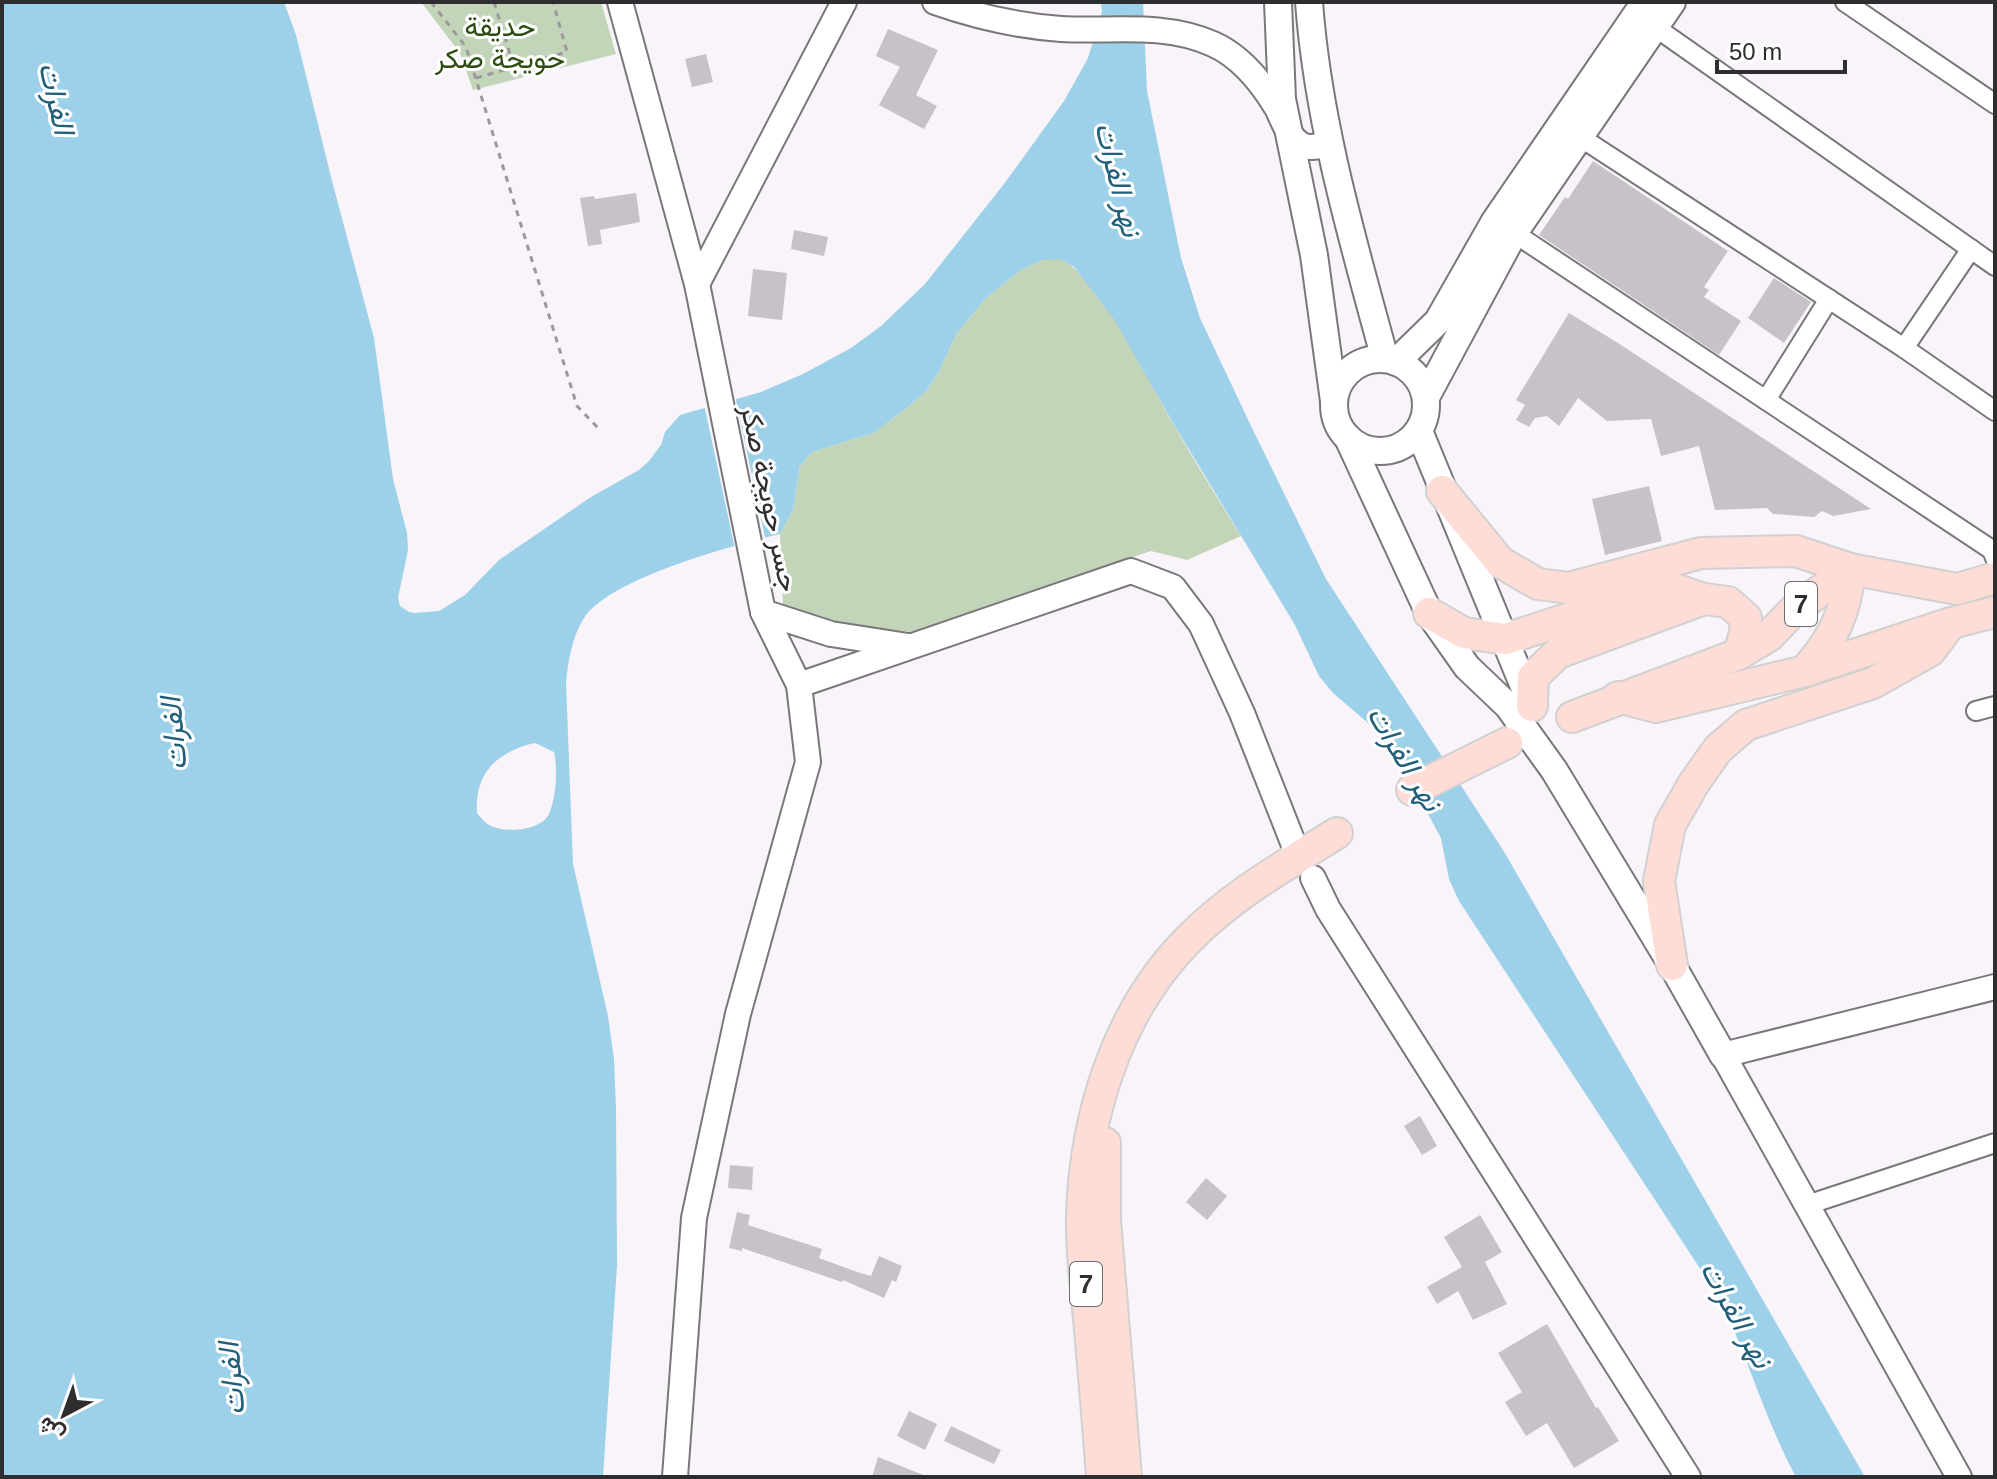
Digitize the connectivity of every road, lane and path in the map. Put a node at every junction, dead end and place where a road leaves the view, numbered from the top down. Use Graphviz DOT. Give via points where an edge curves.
graph roads {
  1 [pos="431,2"];
  2 [pos="494,2"];
  3 [pos="553,2"];
  4 [pos="620,2"];
  5 [pos="844,2"];
  6 [pos="935,2"];
  7 [pos="1278,2"];
  8 [pos="1309,2"];
  9 [pos="1645,2"];
  10 [pos="1672,2"];
  11 [pos="1845,2"];
  12 [pos="1655,27"];
  13 [pos="514,67"];
  14 [pos="476,78"];
  15 [pos="1995,104"];
  16 [pos="1289,133"];
  17 [pos="1580,137"];
  18 [pos="1329,143"];
  19 [pos="1514,233"];
  20 [pos="1971,249"];
  21 [pos="1995,266"];
  22 [pos="697,284"];
  23 [pos="1829,299"];
  24 [pos="1904,348"];
  25 [pos="1391,360"];
  26 [pos="1426,397"];
  27 [pos="1766,400"];
  28 [pos="1334,401"];
  29 [pos="1995,411"];
  30 [pos="598,428"];
  31 [pos="1419,431"];
  32 [pos="1348,438"];
  33 [pos="1442,491"];
  34 [pos="1995,558"];
  35 [pos="1850,569"];
  36 [pos="1995,578"];
  37 [pos="1704,599"];
  38 [pos="763,612"];
  39 [pos="1995,612"];
  40 [pos="1429,613"];
  41 [pos="1951,623"];
  42 [pos="1506,639"];
  43 [pos="914,647"];
  44 [pos="1739,654"];
  45 [pos="1805,671"];
  46 [pos="799,685"];
  47 [pos="1618,697"];
  48 [pos="1532,706"];
  49 [pos="1995,706"];
  50 [pos="1976,711"];
  51 [pos="1572,717"];
  52 [pos="1507,743"];
  53 [pos="1554,770"];
  54 [pos="1412,790"];
  55 [pos="1337,833"];
  56 [pos="1294,845"];
  57 [pos="1313,878"];
  58 [pos="1672,965"];
  59 [pos="1995,987"];
  60 [pos="1723,1055"];
  61 [pos="1102,1093"];
  62 [pos="1994,1147"];
  63 [pos="1807,1205"];
  64 [pos="675,1477"];
  65 [pos="1102,1477"];
  66 [pos="1126,1477"];
  67 [pos="1688,1477"];
  68 [pos="1959,1477"];
  1 -- 14 [label="path" via="466,47"];
  2 -- 13 [label="path"];
  3 -- 13 [label="path" via="567,52"];
  4 -- 22 [label="street, جسر حويجة صكر"];
  5 -- 22 [label="street"];
  6 -- 16 [label="street" via="1007,21 1071,30 1186,35 1228,52 1263,86"];
  7 -- 16 [label="main road" via="1282,99"];
  8 -- 18 [label="main road"];
  9 -- 25 [label="main road" via="1495,221 1438,321"];
  10 -- 12 [label="main road"];
  11 -- 15 [label="street"];
  12 -- 17 [label="main road"];
  12 -- 20 [label="street"];
  13 -- 14 [label="path"];
  14 -- 30 [label="path" via="577,406"];
  16 -- 18 [label="street" via="1302,146"];
  16 -- 28 [label="main road" via="1318,281"];
  17 -- 19 [label="main road"];
  17 -- 23 [label="street"];
  18 -- 25 [label="main road"];
  19 -- 26 [label="main road"];
  19 -- 27 [label="street"];
  20 -- 21 [label="street"];
  20 -- 24 [label="street"];
  22 -- 38 [label="street, جسر حويجة صكر"];
  23 -- 24 [label="street"];
  23 -- 27 [label="street"];
  24 -- 29 [label="street"];
  25 -- 26 [label="main road" via="1410,370"];
  25 -- 28 [label="main road" via="1356,365 1337,388"];
  26 -- 31 [label="main road"];
  27 -- 34 [label="street" via="1992,550"];
  28 -- 32 [label="main road"];
  31 -- 32 [label="main road" via="1398,448 1385,451 1358,446"];
  31 -- 33 [label="main road"];
  32 -- 40 [label="main road"];
  33 -- 35 [label="main road" via="1500,562 1538,584 1569,588 1701,553 1796,551"];
  33 -- 42 [label="main road"];
  35 -- 36 [label="main road, 7" via="1957,589"];
  35 -- 44 [label="main road, 7"];
  35 -- 45 [label="main road" via="1838,625"];
  37 -- 42 [label="main road" via="1666,586"];
  37 -- 44 [label="main road" via="1728,602 1746,618"];
  37 -- 48 [label="main road" via="1558,653 1533,677"];
  38 -- 43 [label="street" via="831,634"];
  38 -- 46 [label="street, جسر حويجة صكر"];
  39 -- 41 [label="main road, 7"];
  40 -- 42 [label="main road" via="1464,633"];
  40 -- 53 [label="main road"];
  41 -- 45 [label="main road, 7"];
  41 -- 58 [label="main road" via="1930,651 1873,683 1746,725 1718,749 1670,825 1659,881"];
  42 -- 48 [label="main road"];
  43 -- 46 [label="street"];
  43 -- 56 [label="street" via="1131,571 1173,587 1201,624"];
  44 -- 47 [label="main road, 7"];
  45 -- 47 [label="main road, 7" via="1656,707"];
  46 -- 64 [label="street, جسر حويجة صكر" via="808,762 738,1014 694,1218"];
  47 -- 51 [label="main road, 7"];
  48 -- 53 [label="main road"];
  49 -- 50 [label="street"];
  52 -- 54 [label="main road"];
  53 -- 58 [label="main road"];
  55 -- 61 [label="main road, 7" via="1256,883 1188,939 1124,1029"];
  57 -- 67 [label="street"];
  58 -- 60 [label="main road"];
  59 -- 60 [label="street"];
  60 -- 63 [label="street"];
  61 -- 65 [label="main road, 7" via="1088,1146 1082,1219"];
  61 -- 66 [label="main road, 7" via="1105,1220"];
  62 -- 63 [label="street"];
  63 -- 68 [label="street"];
}
